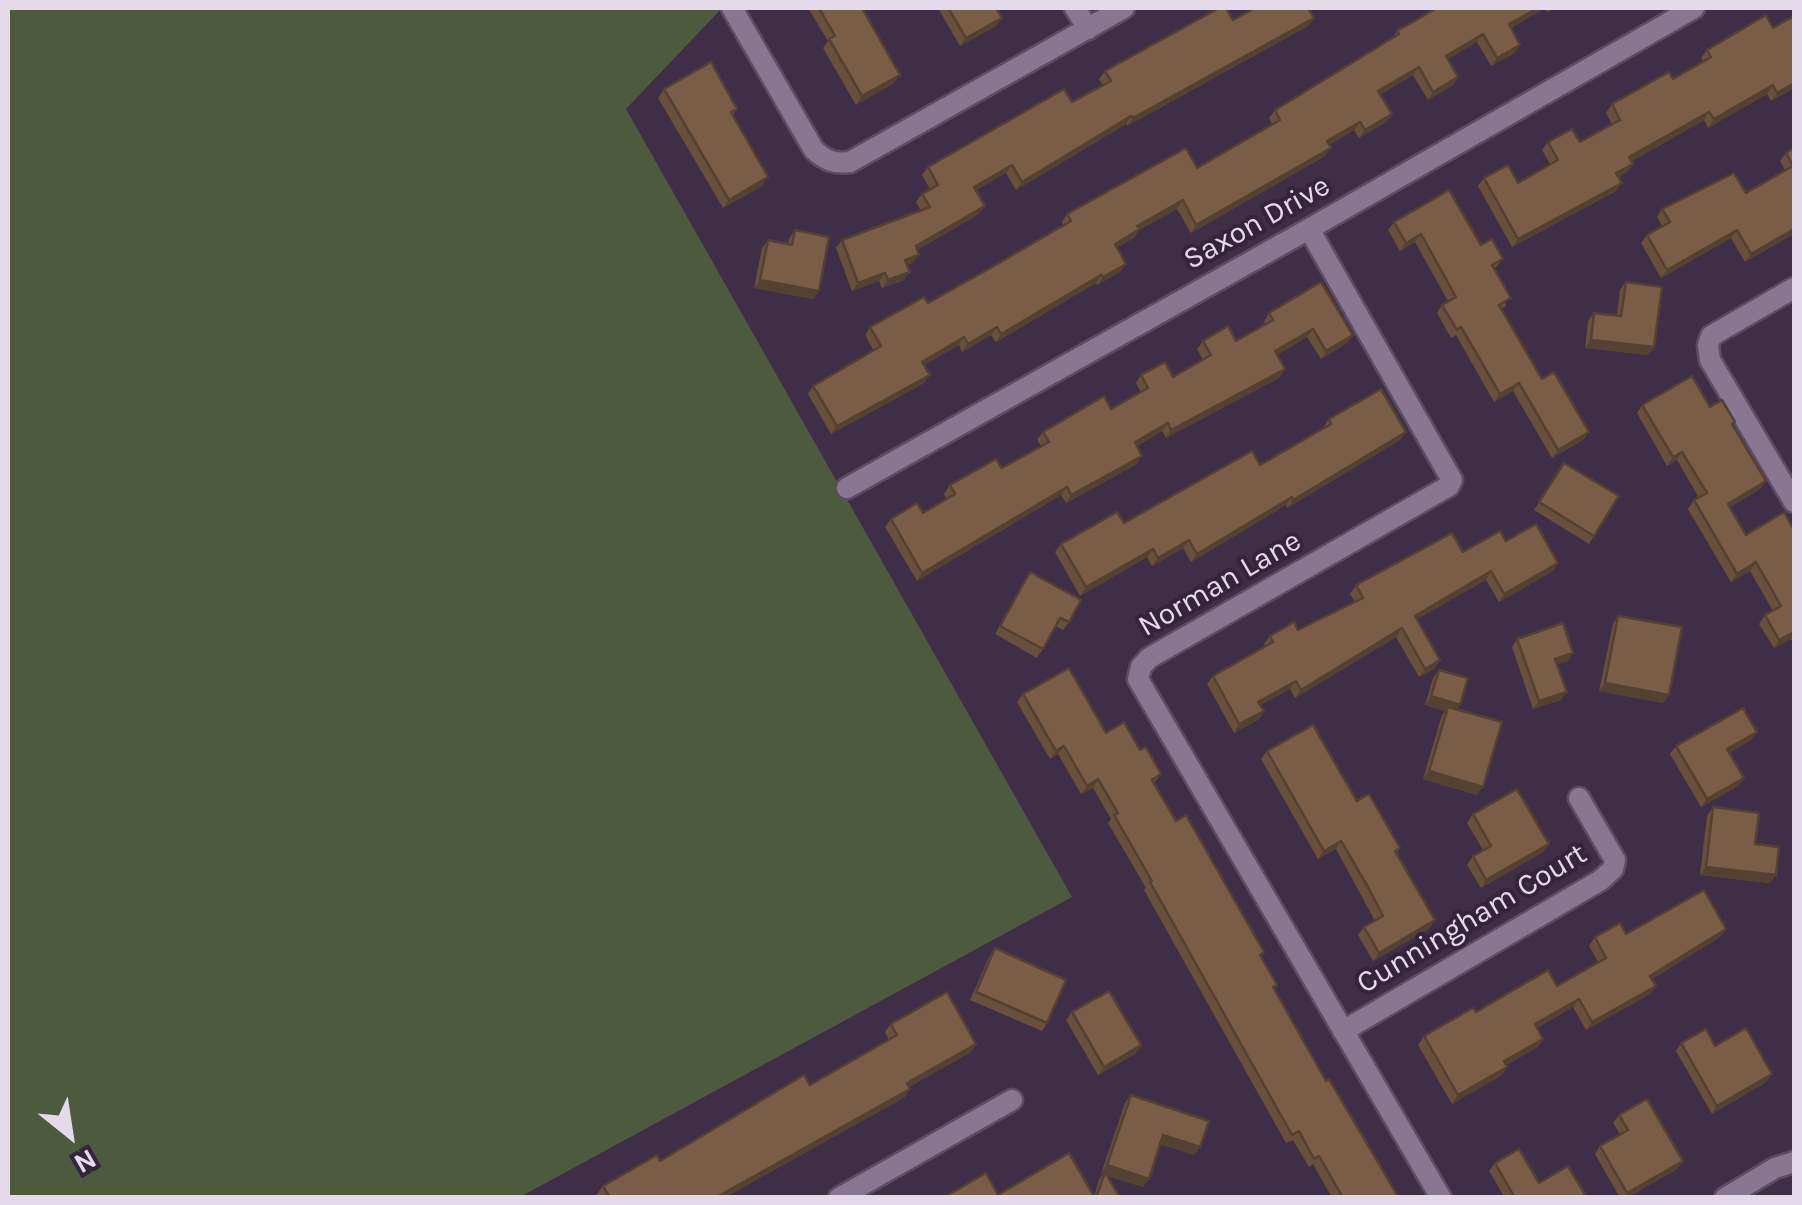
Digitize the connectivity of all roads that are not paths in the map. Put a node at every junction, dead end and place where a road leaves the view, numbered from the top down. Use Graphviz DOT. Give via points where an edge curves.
graph roads {
  1 [pos="732,8"];
  2 [pos="1075,8"];
  3 [pos="1124,8"];
  4 [pos="1694,8"];
  5 [pos="1088,29"];
  6 [pos="1309,229"];
  7 [pos="1794,288"];
  8 [pos="847,488"];
  9 [pos="1794,502"];
  10 [pos="1579,798"];
  11 [pos="1343,1031"];
  12 [pos="1012,1100"];
  13 [pos="1794,1162"];
  14 [pos="839,1198"];
  15 [pos="1441,1198"];
  16 [pos="1726,1198"];
  1 -- 5 [label="street" via="814,150 825,160 850,162"];
  2 -- 5 [label="street"];
  3 -- 5 [label="street"];
  4 -- 6 [label="street, Saxon Drive"];
  6 -- 8 [label="street, Saxon Drive"];
  6 -- 11 [label="street, Norman Lane" via="1452,480 1149,658 1138,678"];
  7 -- 9 [label="street" via="1708,344 1710,360"];
  10 -- 11 [label="street, Cunningham Court" via="1616,860 1613,869"];
  11 -- 15 [label="street, Norman Lane"];
  12 -- 14 [label="street"];
  13 -- 16 [label="street"];
}
